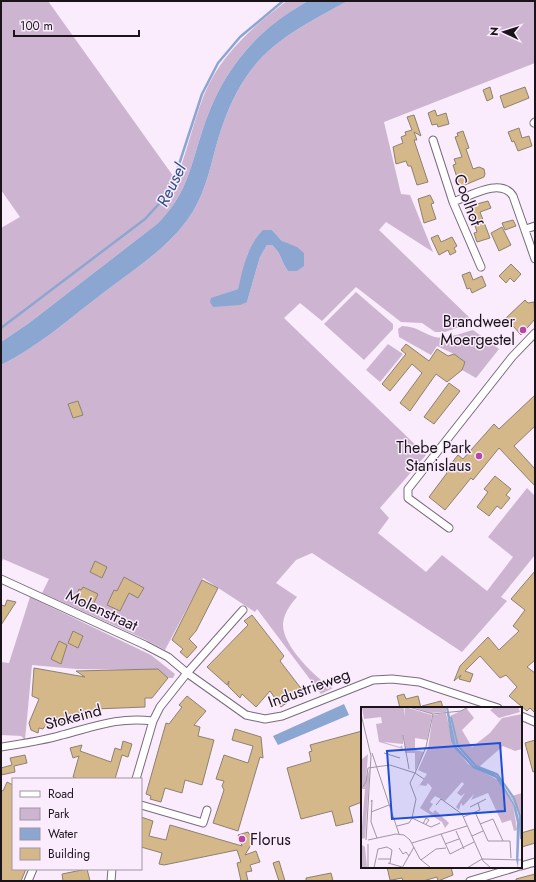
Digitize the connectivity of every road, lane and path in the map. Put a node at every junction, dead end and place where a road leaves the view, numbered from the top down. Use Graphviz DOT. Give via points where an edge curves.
graph roads {
  1 [pos="433,140"];
  2 [pos="452,202"];
  3 [pos="535,226"];
  4 [pos="526,229"];
  5 [pos="535,259"];
  6 [pos="481,267"];
  7 [pos="535,333"];
  8 [pos="449,528"];
  9 [pos="1,579"];
  10 [pos="243,610"];
  11 [pos="187,673"];
  12 [pos="495,707"];
  13 [pos="522,716"];
  14 [pos="153,722"];
  15 [pos="535,722"];
  16 [pos="1,747"];
  17 [pos="136,778"];
  18 [pos="142,805"];
  19 [pos="207,810"];
  20 [pos="535,862"];
  21 [pos="522,866"];
  22 [pos="514,868"];
  23 [pos="33,870"];
  24 [pos="112,870"];
  25 [pos="28,881"];
  26 [pos="111,881"];
  27 [pos="470,881"];
  1 -- 2 [label="street, Coolhof"];
  2 -- 4 [label="street" via="492,188 509,190"];
  2 -- 6 [label="street, Coolhof"];
  3 -- 4 [label="street"];
  4 -- 5 [label="street"];
  7 -- 8 [label="street" via="512,357 408,489 408,498"];
  9 -- 11 [label="street, Molenstraat" via="145,645 168,657"];
  10 -- 11 [label="street"];
  11 -- 12 [label="street, Industrieweg" via="246,715 265,719 282,716 373,680 392,679 419,682"];
  11 -- 14 [label="street" via="160,707"];
  13 -- 15 [label="street"];
  14 -- 16 [label="street, Stokeind" via="108,722 61,736"];
  14 -- 17 [label="street"];
  18 -- 19 [label="street" via="203,823"];
  20 -- 21 [label="street"];
  22 -- 27 [label="street"];
  23 -- 25 [label="street"];
  24 -- 26 [label="street"];
}
